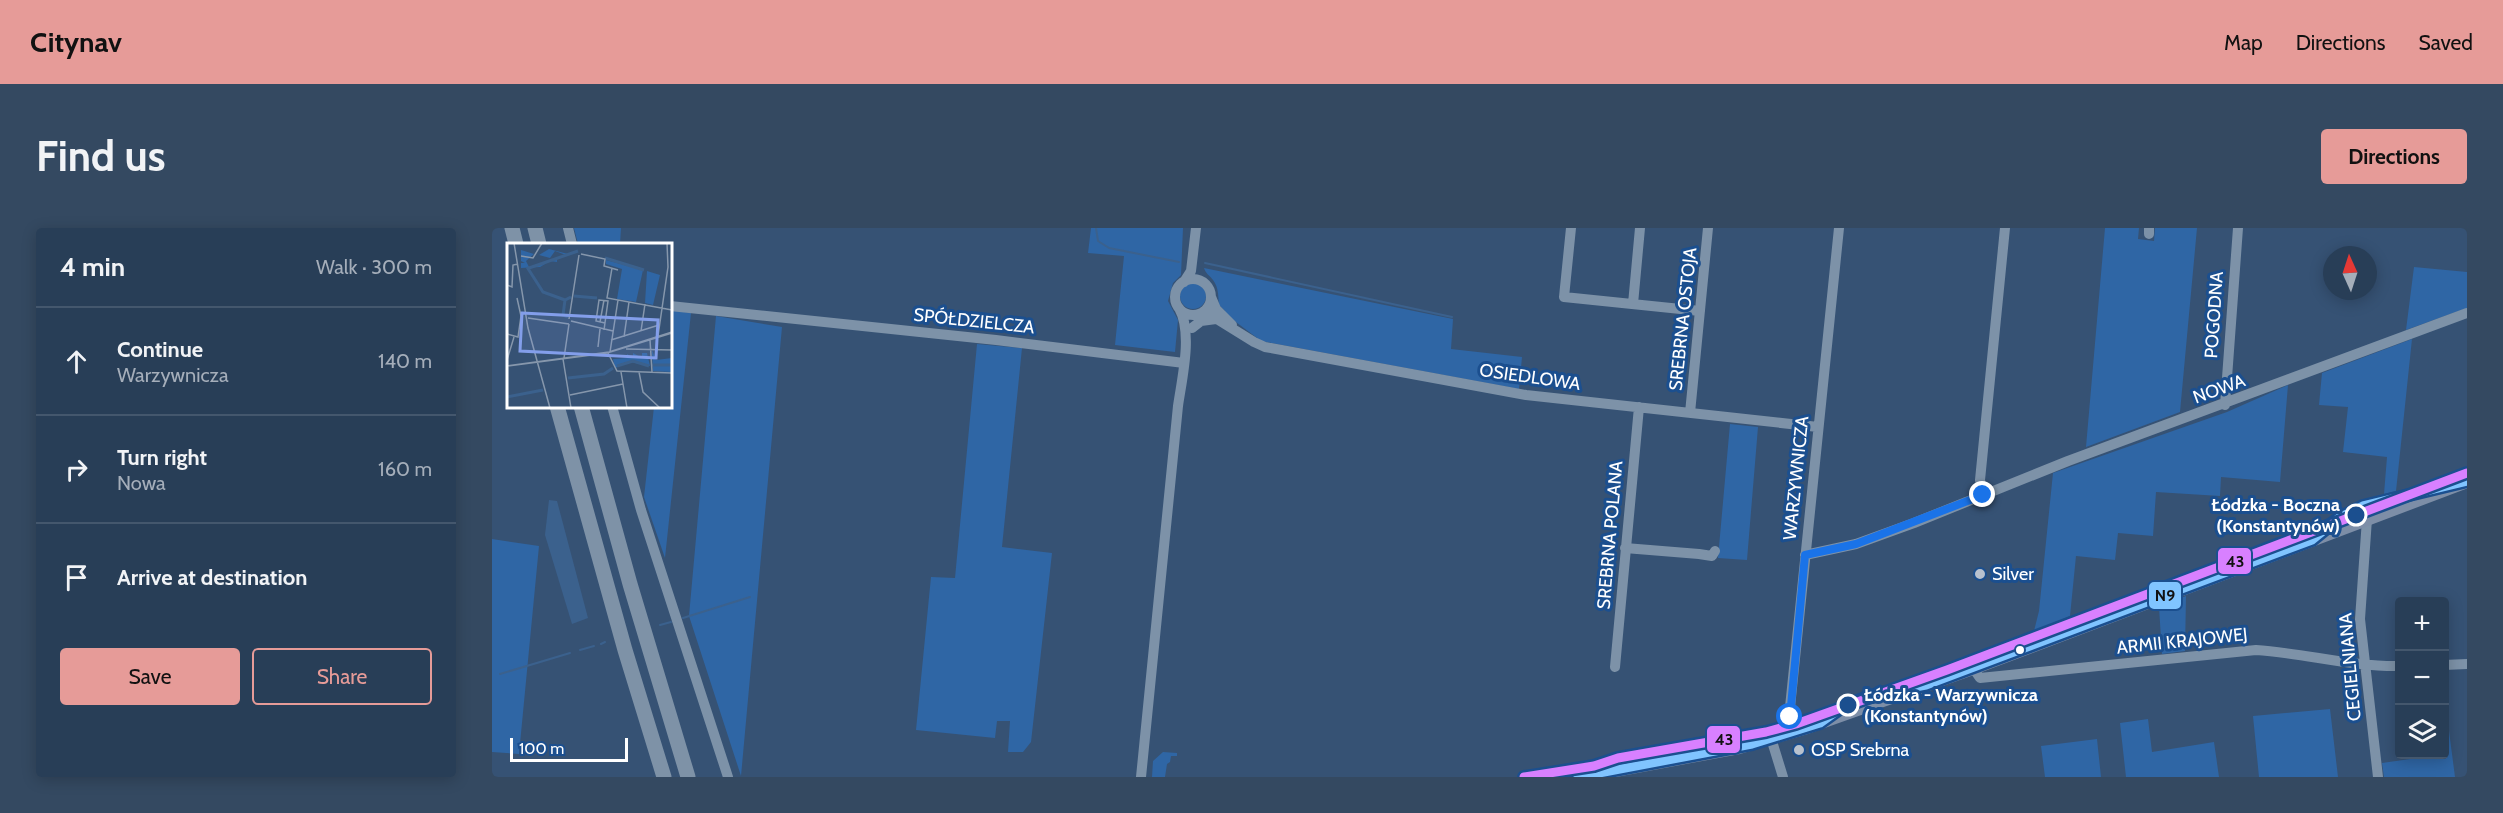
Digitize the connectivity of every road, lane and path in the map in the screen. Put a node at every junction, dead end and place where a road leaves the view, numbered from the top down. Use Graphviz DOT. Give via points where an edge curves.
graph roads {
  1 [pos="512,228"];
  2 [pos="535,228"];
  3 [pos="568,228"];
  4 [pos="1571,228"];
  5 [pos="1640,228"];
  6 [pos="1708,228"];
  7 [pos="1839,228"];
  8 [pos="2006,228"];
  9 [pos="2238,228"];
  10 [pos="1196,232"];
  11 [pos="516,243"];
  12 [pos="539,243"];
  13 [pos="572,243"];
  14 [pos="1183,282"];
  15 [pos="1207,285"];
  16 [pos="1211,297"];
  17 [pos="1633,304"];
  18 [pos="672,306"];
  19 [pos="1179,308"];
  20 [pos="1700,311"];
  21 [pos="1201,312"];
  22 [pos="2467,313"];
  23 [pos="1216,319"];
  24 [pos="1192,328"];
  25 [pos="1243,335"];
  26 [pos="1184,360"];
  27 [pos="2225,405"];
  28 [pos="1639,407"];
  29 [pos="558,408"];
  30 [pos="582,408"];
  31 [pos="613,408"];
  32 [pos="1690,413"];
  33 [pos="1818,427"];
  34 [pos="2467,481"];
  35 [pos="1983,495"];
  36 [pos="2367,519"];
  37 [pos="1625,548"];
  38 [pos="1715,551"];
  39 [pos="1805,555"];
  40 [pos="2364,664"];
  41 [pos="2467,664"];
  42 [pos="2449,665"];
  43 [pos="2395,666"];
  44 [pos="1615,667"];
  45 [pos="1973,668"];
  46 [pos="1791,732"];
  47 [pos="1771,738"];
  48 [pos="664,777"];
  49 [pos="688,777"];
  50 [pos="728,777"];
  51 [pos="1141,777"];
  52 [pos="1578,777"];
  53 [pos="1783,777"];
  54 [pos="2378,777"];
  1 -- 11 [label="highway"];
  2 -- 12 [label="highway"];
  3 -- 13 [label="street"];
  4 -- 17 [label="street" via="1564,297"];
  5 -- 17 [label="street"];
  6 -- 20 [label="street, SREBRNA OSTOJA"];
  7 -- 33 [label="street, WARZYWNICZA"];
  8 -- 35 [label="street" via="1980,480"];
  9 -- 27 [label="street, POGODNA"];
  10 -- 14 [label="street" via="1191,271"];
  10 -- 15 [label="street" via="1199,272"];
  14 -- 15 [label="street" via="1198,279"];
  14 -- 19 [label="street" via="1176,294"];
  15 -- 16 [label="street"];
  16 -- 21 [label="street" via="1208,307"];
  16 -- 25 [label="street, OSIEDLOWA" via="1216,309"];
  17 -- 20 [label="street"];
  18 -- 26 [label="street, SPÓŁDZIELCZA"];
  19 -- 21 [label="street" via="1190,314"];
  19 -- 26 [label="street" via="1185,324"];
  20 -- 32 [label="street, SREBRNA OSTOJA"];
  21 -- 23 [label="street, OSIEDLOWA"];
  21 -- 24 [label="street"];
  22 -- 27 [label="street, NOWA"];
  23 -- 24 [label="street" via="1201,321"];
  23 -- 25 [label="street, OSIEDLOWA"];
  24 -- 26 [label="street"];
  25 -- 28 [label="street, OSIEDLOWA" via="1258,345 1462,384"];
  26 -- 51 [label="street"];
  27 -- 35 [label="street, NOWA"];
  28 -- 32 [label="street, OSIEDLOWA"];
  28 -- 37 [label="street, SREBRNA POLANA"];
  29 -- 48 [label="highway"];
  30 -- 49 [label="highway"];
  31 -- 50 [label="street" via="641,510"];
  32 -- 33 [label="street, OSIEDLOWA"];
  33 -- 39 [label="street, WARZYWNICZA"];
  34 -- 36 [label="main road"];
  35 -- 39 [label="street, NOWA" via="1856,544"];
  36 -- 40 [label="street, CEGIELNIANA" via="2360,612"];
  36 -- 45 [label="main road"];
  37 -- 38 [label="street" via="1707,557"];
  37 -- 44 [label="street, SREBRNA POLANA"];
  39 -- 46 [label="street, WARZYWNICZA"];
  40 -- 43 [label="street, ARMII KRAJOWEJ"];
  40 -- 45 [label="street, ARMII KRAJOWEJ" via="2256,651 1980,678"];
  40 -- 54 [label="street, CEGIELNIANA"];
  41 -- 42 [label="street"];
  45 -- 46 [label="main road"];
  46 -- 47 [label="main road"];
  47 -- 52 [label="main road"];
  47 -- 53 [label="street"];
}
